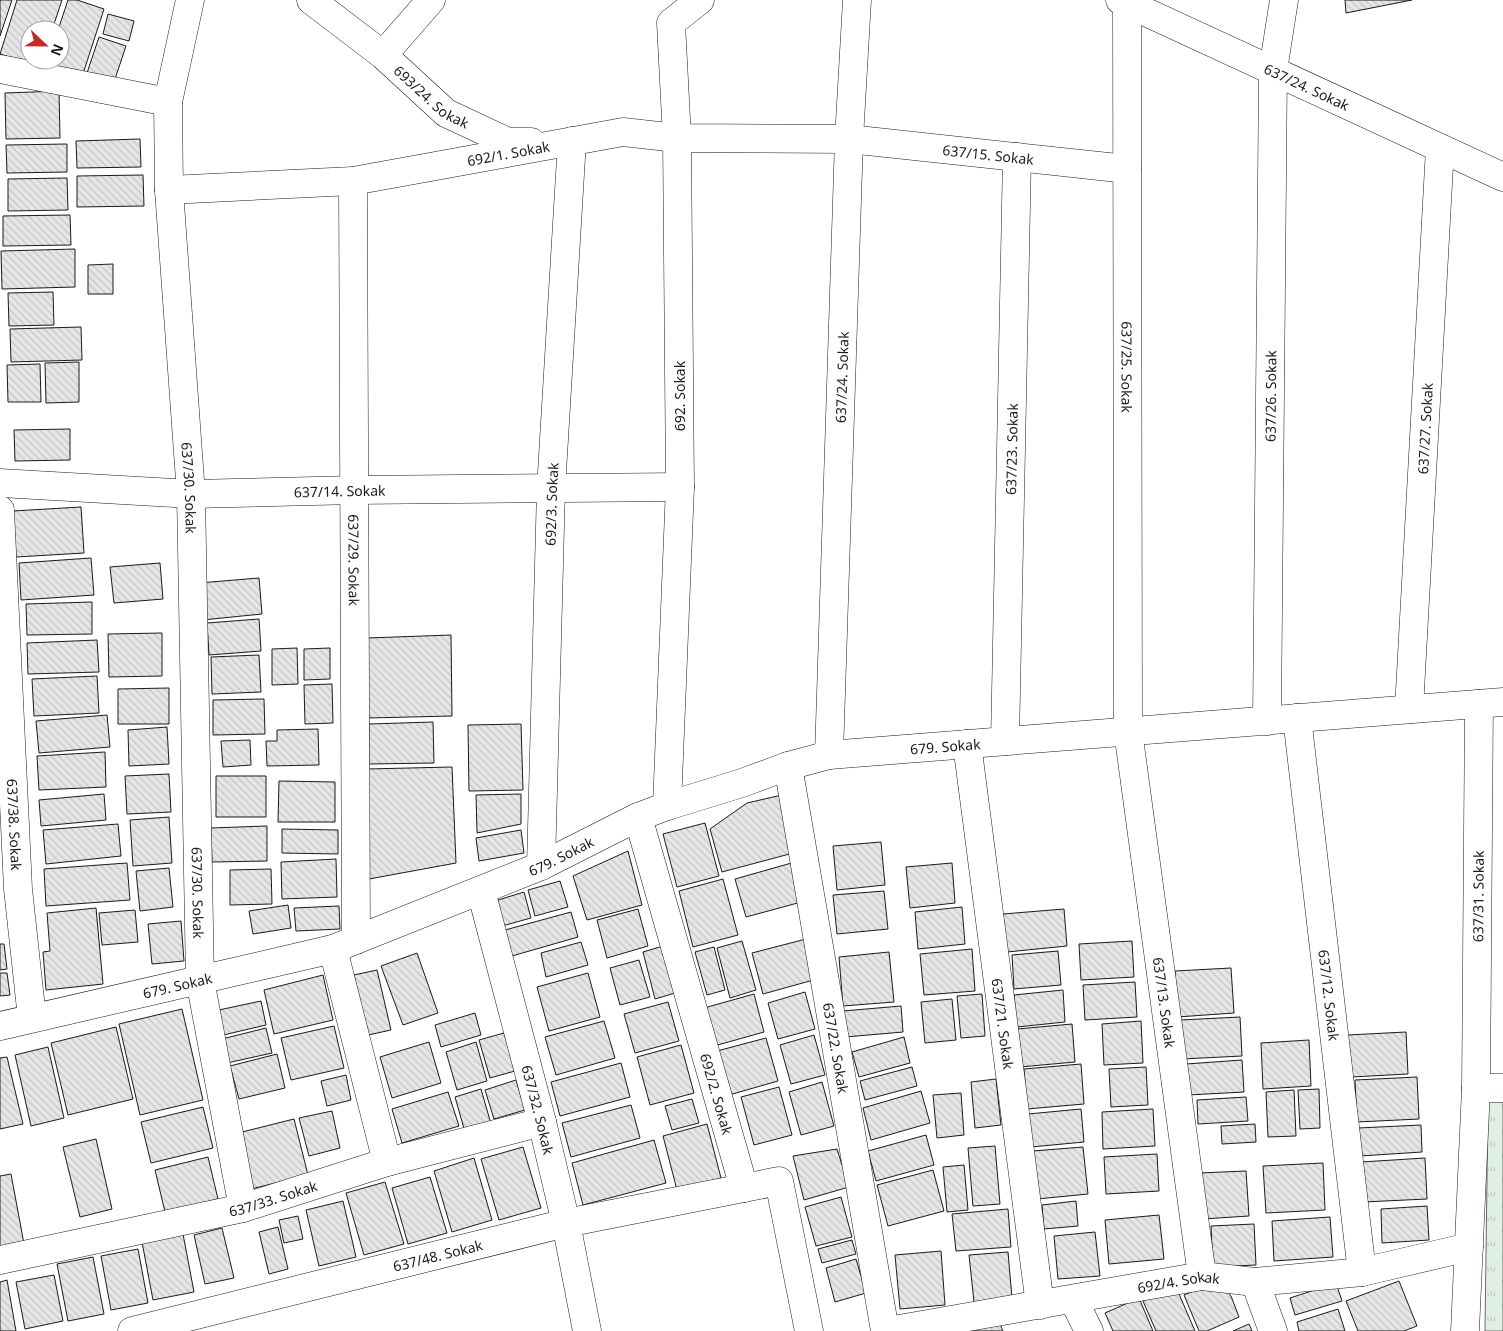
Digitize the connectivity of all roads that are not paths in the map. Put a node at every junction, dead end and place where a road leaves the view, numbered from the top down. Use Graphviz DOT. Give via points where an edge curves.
graph roads {
  1 [pos="190,0"];
  2 [pos="312,0"];
  3 [pos="431,0"];
  4 [pos="700,0"];
  5 [pos="857,0"];
  6 [pos="1284,0"];
  7 [pos="1123,2"];
  8 [pos="383,55"];
  9 [pos="0,70"];
  10 [pos="1272,70"];
  11 [pos="168,102"];
  12 [pos="677,138"];
  13 [pos="849,139"];
  14 [pos="572,141"];
  15 [pos="1440,148"];
  16 [pos="1017,157"];
  17 [pos="1127,168"];
  18 [pos="1500,171"];
  19 [pos="353,181"];
  20 [pos="169,190"];
  21 [pos="0,483"];
  22 [pos="680,487"];
  23 [pos="552,488"];
  24 [pos="355,490"];
  25 [pos="192,494"];
  26 [pos="0,510"];
  27 [pos="1491,703"];
  28 [pos="1409,710"];
  29 [pos="1297,718"];
  30 [pos="1267,721"];
  31 [pos="1128,731"];
  32 [pos="1005,741"];
  33 [pos="967,744"];
  34 [pos="829,755"];
  35 [pos="788,766"];
  36 [pos="667,806"];
  37 [pos="638,817"];
  38 [pos="541,866"];
  39 [pos="9,889"];
  40 [pos="481,891"];
  41 [pos="345,944"];
  42 [pos="200,980"];
  43 [pos="32,1018"];
  44 [pos="0,1026"];
  45 [pos="1476,1088"];
  46 [pos="1503,1088"];
  47 [pos="542,1122"];
  48 [pos="387,1162"];
  49 [pos="744,1188"];
  50 [pos="243,1208"];
  51 [pos="566,1223"];
  52 [pos="1469,1247"];
  53 [pos="0,1260"];
  54 [pos="1362,1272"];
  55 [pos="1202,1276"];
  56 [pos="1255,1282"];
  57 [pos="1073,1299"];
  58 [pos="1040,1305"];
  59 [pos="896,1330"];
  60 [pos="132,1331"];
  61 [pos="587,1331"];
  62 [pos="809,1331"];
  63 [pos="1088,1331"];
  64 [pos="1273,1331"];
  65 [pos="1465,1331"];
  1 -- 11 [label="street, 637/30. Sokak"];
  2 -- 8 [label="street, 693/24. Sokak"];
  3 -- 8 [label="street"];
  4 -- 12 [label="street, 692. Sokak" via="671,24"];
  5 -- 13 [label="street, 637/24. Sokak"];
  6 -- 10 [label="street, 637/26. Sokak"];
  7 -- 10 [label="street, 637/24. Sokak"];
  7 -- 17 [label="street, 637/25. Sokak"];
  8 -- 14 [label="street, 693/24. Sokak" via="446,114 508,142"];
  9 -- 11 [label="street"];
  10 -- 15 [label="street, 637/24. Sokak"];
  10 -- 30 [label="street, 637/26. Sokak"];
  11 -- 20 [label="street, 637/30. Sokak"];
  12 -- 13 [label="street, 692/1. Sokak"];
  12 -- 14 [label="street, 692/1. Sokak" via="622,132"];
  12 -- 22 [label="street, 692. Sokak"];
  13 -- 16 [label="street, 637/15. Sokak"];
  13 -- 34 [label="street, 637/24. Sokak"];
  14 -- 19 [label="street, 692/1. Sokak"];
  14 -- 23 [label="street, 692/3. Sokak"];
  15 -- 18 [label="street, 637/24. Sokak"];
  15 -- 28 [label="street, 637/27. Sokak"];
  16 -- 17 [label="street, 637/15. Sokak"];
  16 -- 32 [label="street, 637/23. Sokak"];
  17 -- 31 [label="street, 637/25. Sokak"];
  19 -- 20 [label="street, 692/1. Sokak"];
  19 -- 24 [label="street, 637/29. Sokak"];
  20 -- 25 [label="street, 637/30. Sokak"];
  21 -- 25 [label="street, 637/14. Sokak"];
  22 -- 23 [label="street, 637/14. Sokak"];
  22 -- 36 [label="street, 692. Sokak"];
  23 -- 24 [label="street, 637/14. Sokak"];
  23 -- 38 [label="street, 692/3. Sokak"];
  24 -- 25 [label="street, 637/14. Sokak"];
  24 -- 41 [label="street, 637/29. Sokak"];
  25 -- 42 [label="street, 637/30. Sokak"];
  26 -- 39 [label="street, 637/38. Sokak"];
  27 -- 28 [label="street, 679. Sokak"];
  27 -- 45 [label="street, 637/31. Sokak"];
  28 -- 29 [label="street, 679. Sokak"];
  29 -- 30 [label="street, 679. Sokak"];
  29 -- 54 [label="street, 637/12. Sokak"];
  30 -- 31 [label="street, 679. Sokak"];
  31 -- 32 [label="street, 679. Sokak"];
  31 -- 55 [label="street, 637/13. Sokak"];
  32 -- 33 [label="street, 679. Sokak"];
  33 -- 34 [label="street, 679. Sokak"];
  33 -- 58 [label="street, 637/21. Sokak"];
  34 -- 35 [label="street, 679. Sokak"];
  35 -- 36 [label="street, 679. Sokak"];
  35 -- 59 [label="street, 637/22. Sokak"];
  36 -- 37 [label="street, 679. Sokak"];
  37 -- 38 [label="street, 679. Sokak"];
  37 -- 49 [label="street, 692/2. Sokak"];
  38 -- 40 [label="street, 679. Sokak"];
  39 -- 43 [label="street, 637/38. Sokak"];
  40 -- 41 [label="street, 679. Sokak"];
  40 -- 47 [label="street, 637/32. Sokak"];
  41 -- 42 [label="street, 679. Sokak"];
  41 -- 48 [label="street, 637/29. Sokak"];
  42 -- 43 [label="street, 679. Sokak"];
  42 -- 50 [label="street, 637/30. Sokak"];
  43 -- 44 [label="street, 679. Sokak"];
  45 -- 46 [label="street"];
  45 -- 52 [label="street, 637/31. Sokak"];
  47 -- 48 [label="street, 637/33. Sokak"];
  47 -- 51 [label="street, 637/32. Sokak"];
  48 -- 50 [label="street, 637/33. Sokak"];
  49 -- 51 [label="street, 637/48. Sokak"];
  49 -- 62 [label="street" via="779,1181"];
  50 -- 53 [label="street, 637/33. Sokak"];
  51 -- 60 [label="street, 637/48. Sokak"];
  51 -- 61 [label="street, 637/32. Sokak"];
  52 -- 54 [label="street, 692/4. Sokak"];
  52 -- 65 [label="street, 637/31. Sokak"];
  54 -- 56 [label="street, 692/4. Sokak"];
  55 -- 56 [label="street, 692/4. Sokak"];
  55 -- 57 [label="street, 692/4. Sokak"];
  56 -- 64 [label="street"];
  57 -- 58 [label="street, 692/4. Sokak"];
  57 -- 63 [label="street"];
  58 -- 59 [label="street, 692/4. Sokak"];
}
